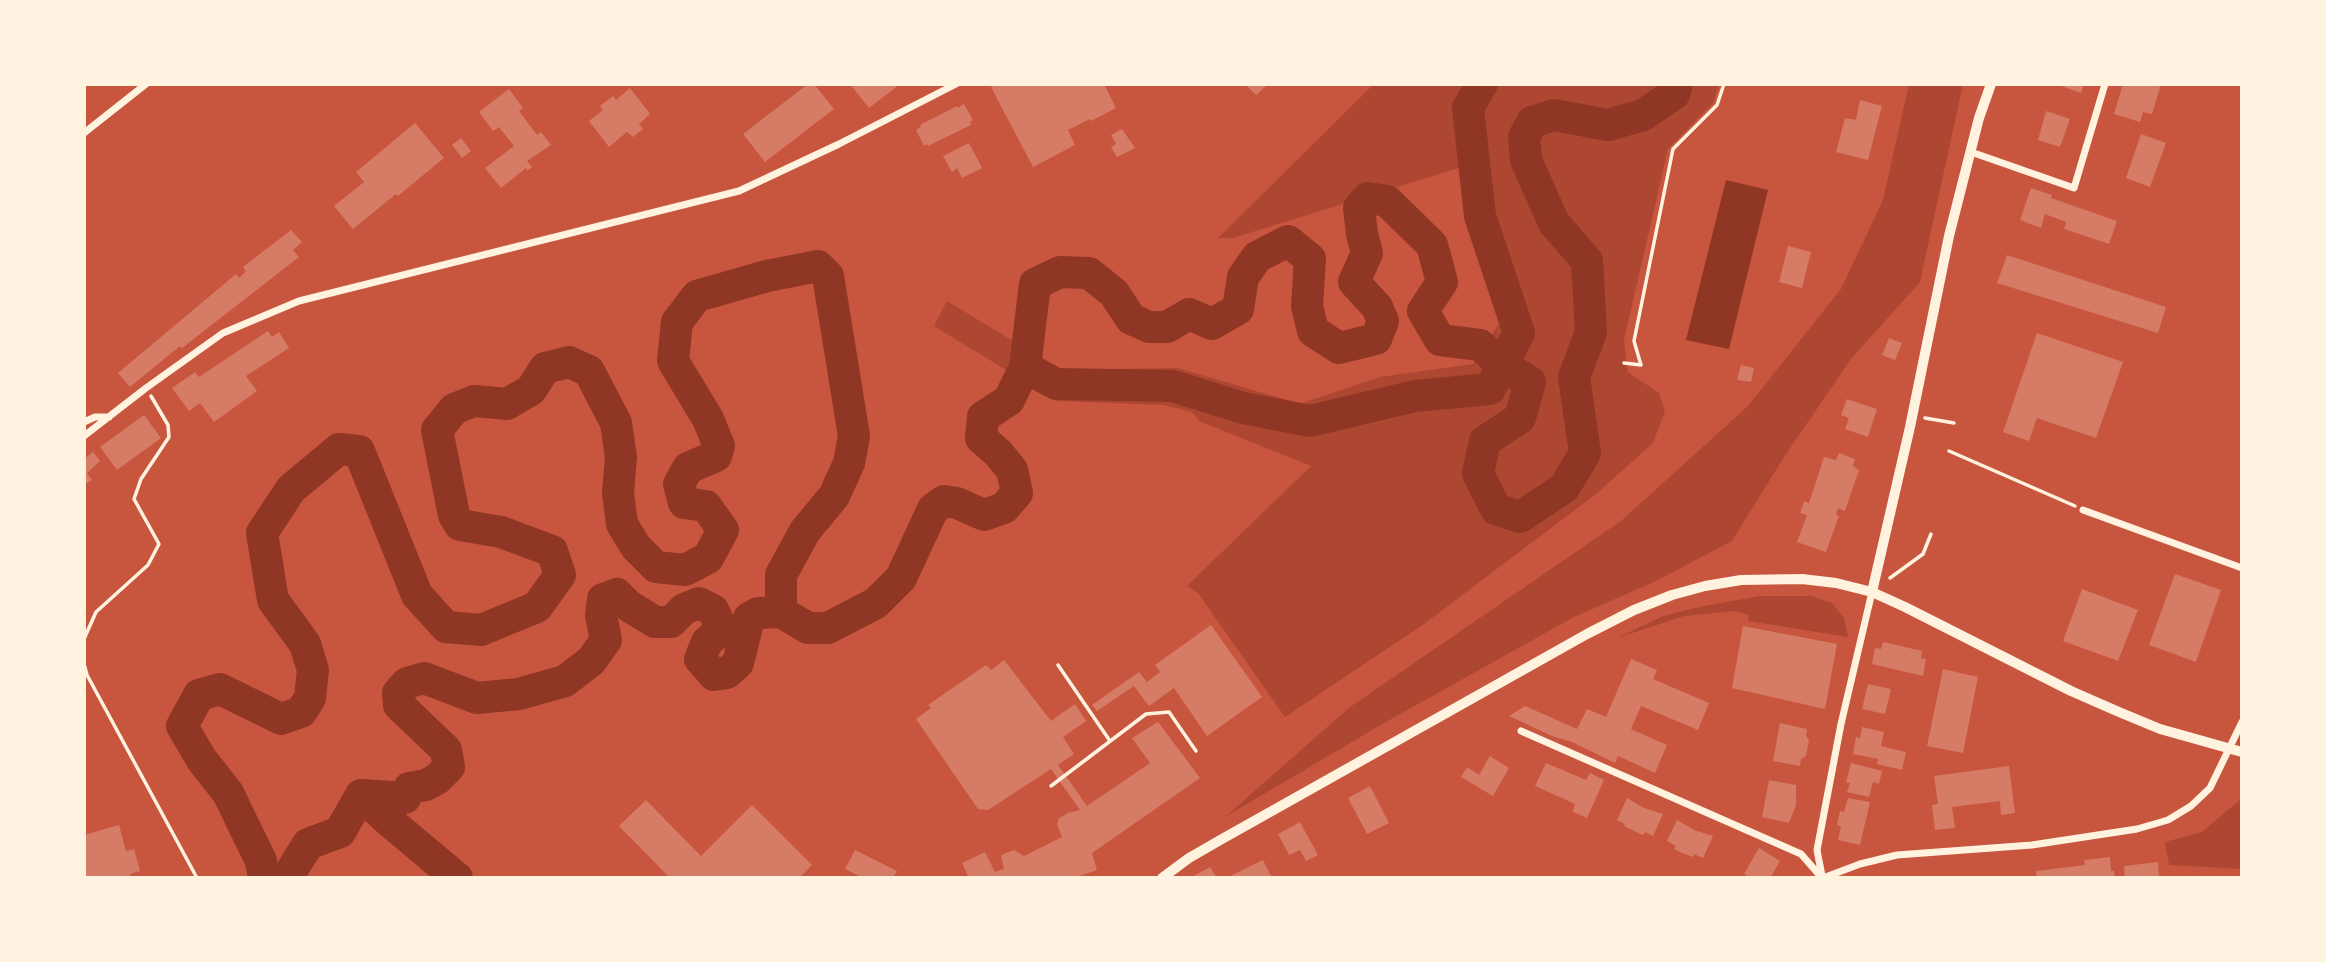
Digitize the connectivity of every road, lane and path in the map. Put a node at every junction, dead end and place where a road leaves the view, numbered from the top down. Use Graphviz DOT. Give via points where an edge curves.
graph roads {
  1 [pos="146,84"];
  2 [pos="956,84"];
  3 [pos="1724,84"];
  4 [pos="1991,84"];
  5 [pos="2105,84"];
  6 [pos="84,133"];
  7 [pos="1971,152"];
  8 [pos="1624,363"];
  9 [pos="146,388"];
  10 [pos="109,417"];
  11 [pos="1928,419"];
  12 [pos="84,422"];
  13 [pos="1954,423"];
  14 [pos="84,436"];
  15 [pos="1949,451"];
  16 [pos="2083,510"];
  17 [pos="1931,534"];
  18 [pos="2242,568"];
  19 [pos="1872,592"];
  20 [pos="84,639"];
  21 [pos="84,664"];
  22 [pos="1058,665"];
  23 [pos="2242,722"];
  24 [pos="1521,731"];
  25 [pos="1110,741"];
  26 [pos="2230,749"];
  27 [pos="1196,751"];
  28 [pos="2242,752"];
  29 [pos="1051,786"];
  30 [pos="197,878"];
  31 [pos="1162,878"];
  32 [pos="1823,878"];
  1 -- 6 [label="street"];
  2 -- 9 [label="street" via="738,191 299,301 223,333"];
  3 -- 8 [label="path" via="1717,105 1673,149 1634,341 1642,365"];
  4 -- 7 [label="main road"];
  5 -- 7 [label="street" via="2074,188"];
  7 -- 19 [label="main road"];
  9 -- 10 [label="street"];
  9 -- 20 [label="path" via="169,425 169,437 141,479 134,499 159,544 148,565 96,612"];
  10 -- 12 [label="street"];
  10 -- 14 [label="street"];
  11 -- 13 [label="path"];
  15 -- 16 [label="path"];
  16 -- 18 [label="street"];
  17 -- 19 [label="path" via="1923,554"];
  19 -- 26 [label="main road" via="2083,696 2160,729"];
  19 -- 31 [label="main road" via="1802,579 1751,580 1705,586 1634,610 1189,858"];
  19 -- 32 [label="street" via="1817,850"];
  21 -- 30 [label="path"];
  22 -- 25 [label="path"];
  23 -- 26 [label="street"];
  24 -- 32 [label="street" via="1801,854"];
  25 -- 27 [label="path" via="1146,714 1169,712"];
  25 -- 29 [label="path"];
  26 -- 28 [label="main road"];
  26 -- 32 [label="street" via="2210,788 2168,820 2032,845 1897,855"];
}
